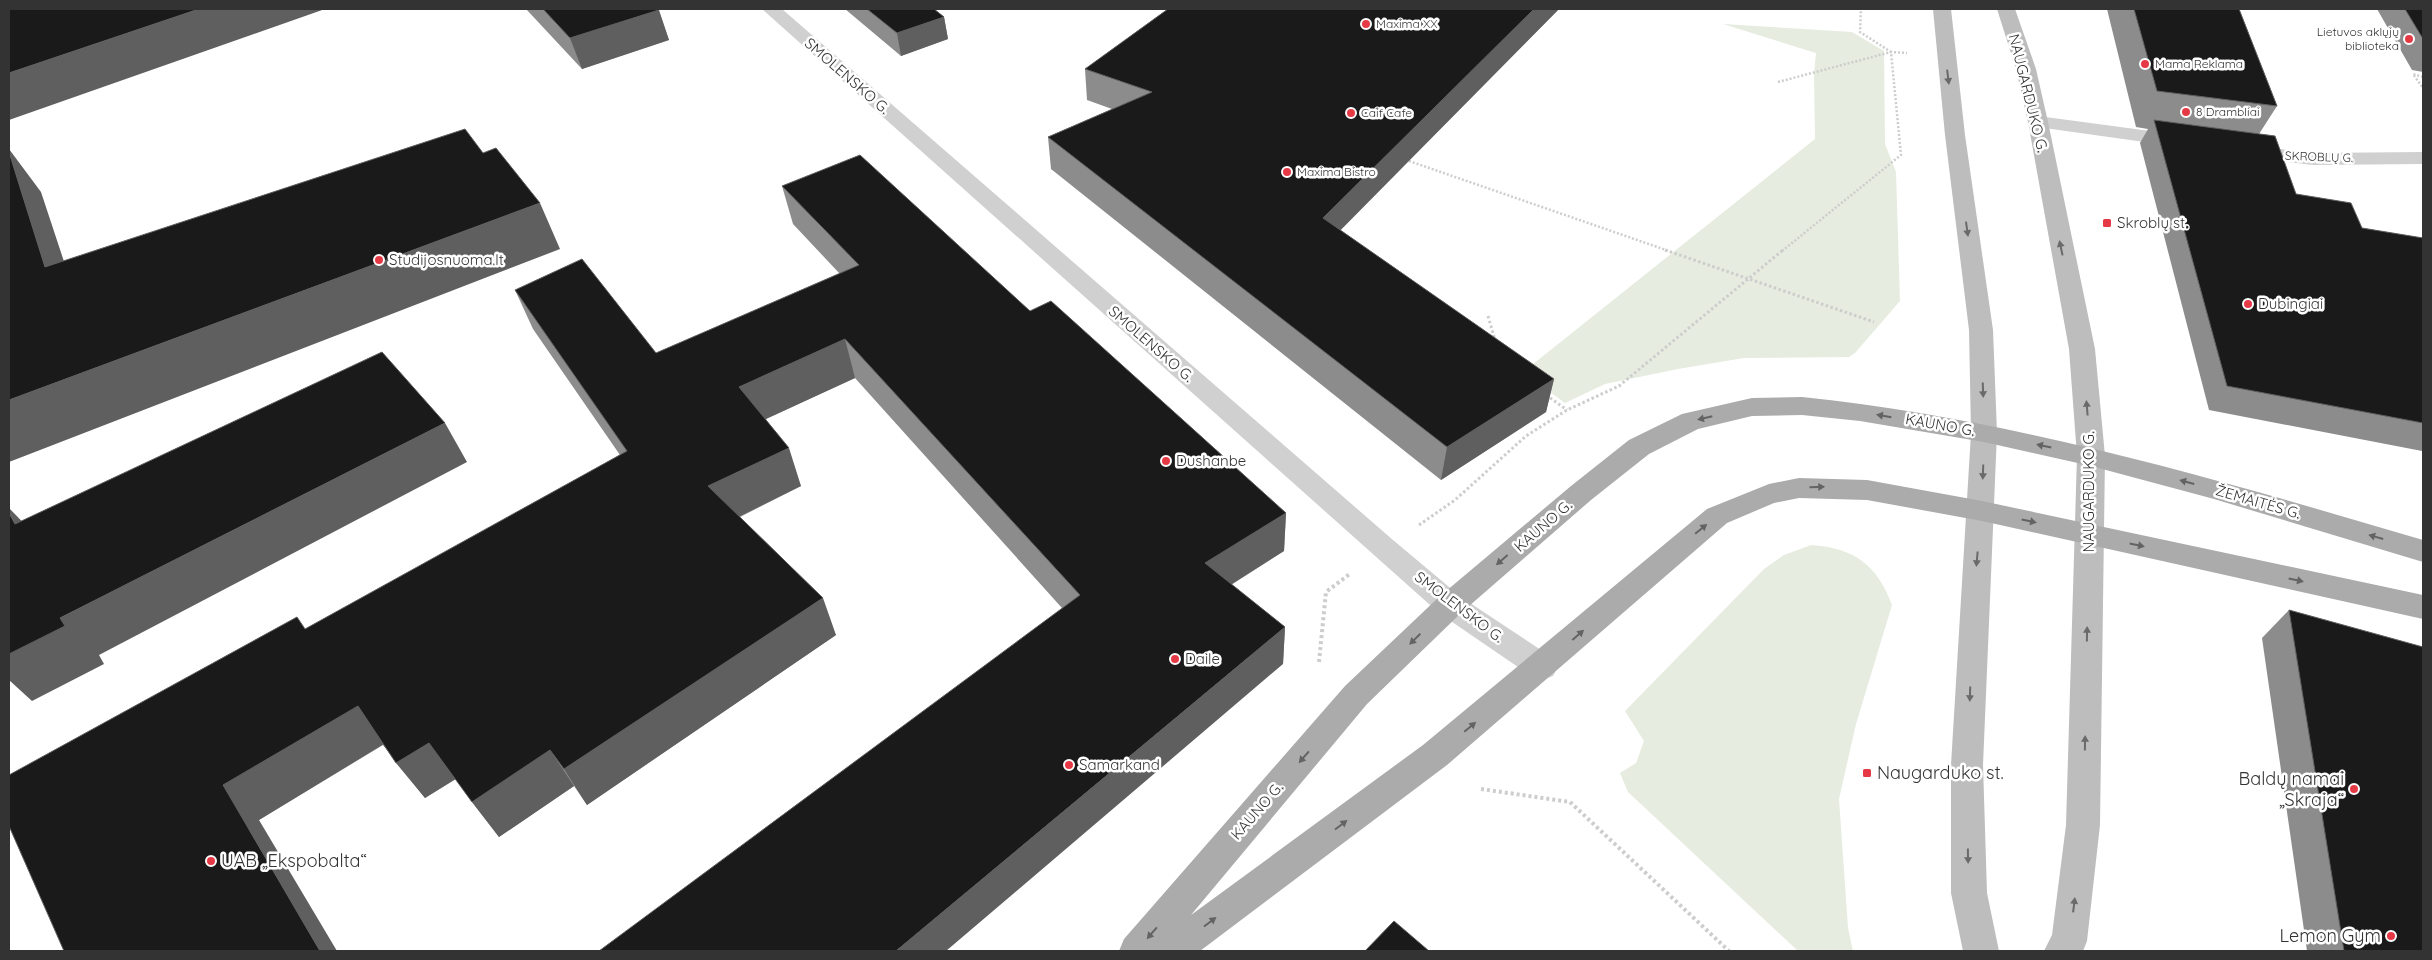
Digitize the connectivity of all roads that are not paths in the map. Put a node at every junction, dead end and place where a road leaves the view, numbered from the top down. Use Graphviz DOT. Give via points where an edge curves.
graph roads {
  1 [pos="771,9"];
  2 [pos="1942,9"];
  3 [pos="2006,9"];
  4 [pos="2038,122"];
  5 [pos="2196,144"];
  6 [pos="2225,148"];
  7 [pos="2423,158"];
  8 [pos="1984,433"];
  9 [pos="2092,456"];
  10 [pos="1982,511"];
  11 [pos="2090,535"];
  12 [pos="2423,551"];
  13 [pos="1450,605"];
  14 [pos="2423,607"];
  15 [pos="1542,667"];
  16 [pos="1137,951"];
  17 [pos="1171,951"];
  18 [pos="1981,951"];
  19 [pos="2062,951"];
  1 -- 13 [label="street, SMOLENSKO G."];
  2 -- 8 [label="main road, one-way" via="1981,330"];
  3 -- 4 [label="main road, NAUGARDUKO G." via="2026,69"];
  4 -- 5 [label="street"];
  9 -- 4 [label="main road, NAUGARDUKO G., one-way" via="2082,349"];
  6 -- 7 [label="street, SKROBLŲ G." via="2313,159"];
  9 -- 8 [label="main road, KAUNO G., one-way"];
  8 -- 10 [label="main road, one-way"];
  8 -- 13 [label="main road, KAUNO G., one-way" via="1860,412 1802,406 1752,407 1691,421 1639,447"];
  9 -- 11 [label="main road, NAUGARDUKO G."];
  12 -- 9 [label="main road, ŽEMAITĖS G., one-way"];
  10 -- 11 [label="main road, one-way"];
  15 -- 10 [label="main road, one-way" via="1717,516 1769,494 1830,487 1867,490"];
  10 -- 18 [label="main road, one-way" via="1974,592 1967,765 1969,892"];
  11 -- 14 [label="main road, one-way"];
  19 -- 11 [label="main road, NAUGARDUKO G., one-way" via="2069,941 2083,825"];
  13 -- 15 [label="street, SMOLENSKO G."];
  13 -- 16 [label="main road, KAUNO G., one-way" via="1356,695"];
  17 -- 15 [label="main road, one-way" via="1435,755"];
}
